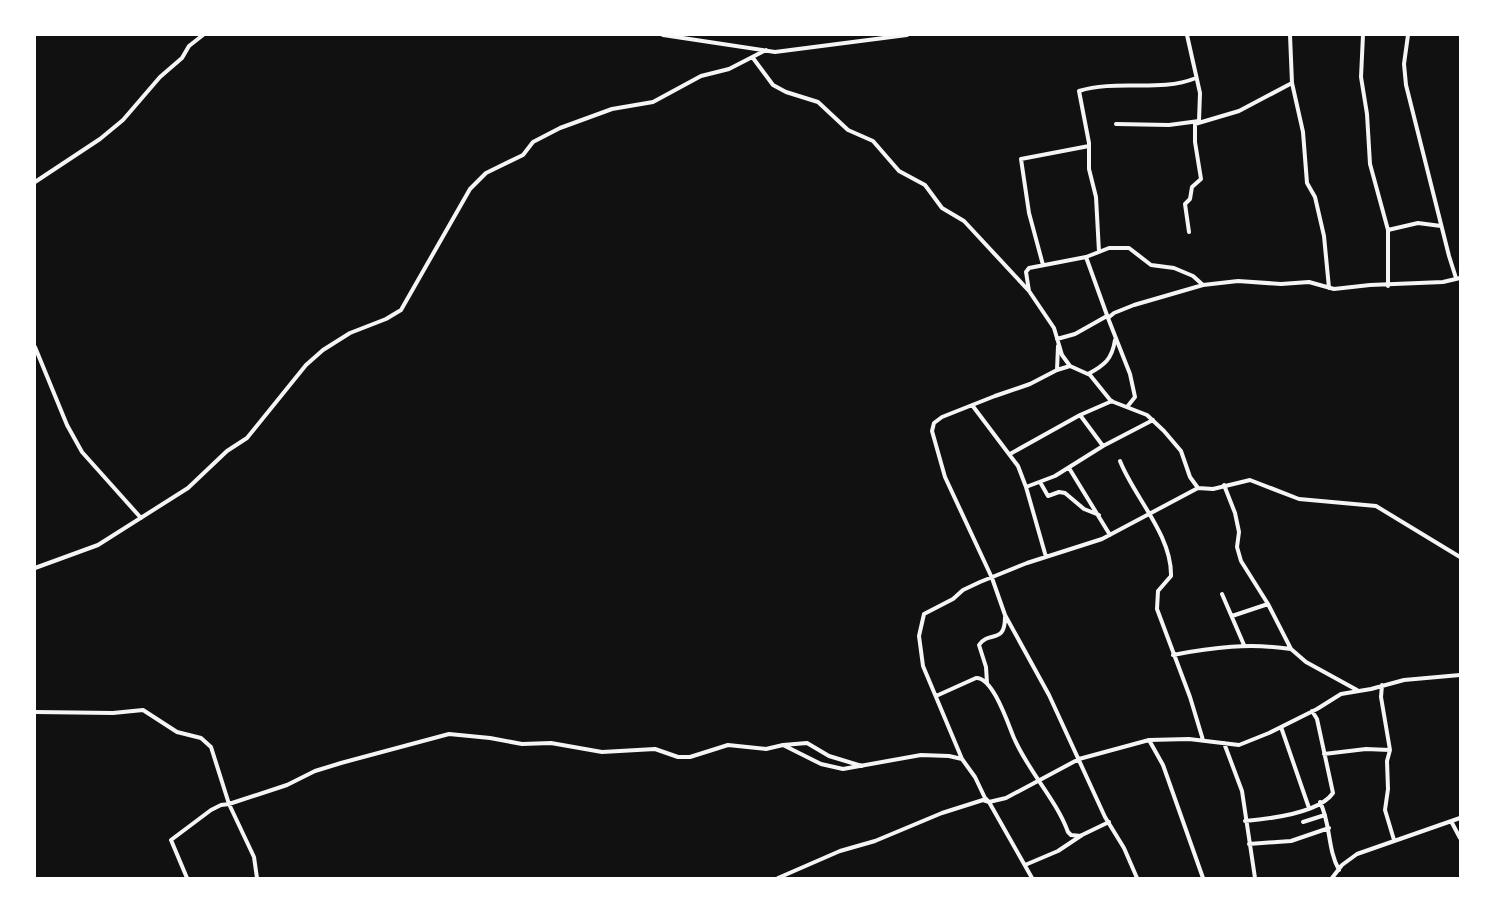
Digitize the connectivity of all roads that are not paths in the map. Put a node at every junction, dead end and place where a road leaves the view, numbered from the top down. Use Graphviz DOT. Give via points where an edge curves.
graph roads {
  1 [pos="203,35"];
  2 [pos="663,35"];
  3 [pos="907,35"];
  4 [pos="1187,35"];
  5 [pos="1290,35"];
  6 [pos="1363,35"];
  7 [pos="1408,35"];
  8 [pos="766,50"];
  9 [pos="753,58"];
  10 [pos="1196,78"];
  11 [pos="1292,83"];
  12 [pos="1202,121"];
  13 [pos="1116,124"];
  14 [pos="1089,146"];
  15 [pos="35,182"];
  16 [pos="1441,226"];
  17 [pos="1388,230"];
  18 [pos="1189,232"];
  19 [pos="1099,252"];
  20 [pos="1086,257"];
  21 [pos="1043,265"];
  22 [pos="1458,278"];
  23 [pos="1203,286"];
  24 [pos="1388,286"];
  25 [pos="1329,288"];
  26 [pos="1029,291"];
  27 [pos="1108,317"];
  28 [pos="1115,340"];
  29 [pos="1058,342"];
  30 [pos="35,347"];
  31 [pos="1070,366"];
  32 [pos="1057,370"];
  33 [pos="1088,374"];
  34 [pos="1113,401"];
  35 [pos="972,405"];
  36 [pos="1127,407"];
  37 [pos="1080,416"];
  38 [pos="1153,420"];
  39 [pos="1103,446"];
  40 [pos="1010,454"];
  41 [pos="1120,461"];
  42 [pos="1070,468"];
  43 [pos="1040,482"];
  44 [pos="1224,485"];
  45 [pos="1026,487"];
  46 [pos="1198,488"];
  47 [pos="1150,514"];
  48 [pos="1099,516"];
  49 [pos="141,518"];
  50 [pos="1110,535"];
  51 [pos="1046,557"];
  52 [pos="1460,557"];
  53 [pos="35,568"];
  54 [pos="992,578"];
  55 [pos="1222,594"];
  56 [pos="1268,604"];
  57 [pos="1005,615"];
  58 [pos="1232,616"];
  59 [pos="1244,645"];
  60 [pos="1291,649"];
  61 [pos="1173,654"];
  62 [pos="1460,675"];
  63 [pos="987,685"];
  64 [pos="1382,685"];
  65 [pos="1357,690"];
  66 [pos="936,696"];
  67 [pos="1312,711"];
  68 [pos="35,712"];
  69 [pos="1281,727"];
  70 [pos="1149,740"];
  71 [pos="1203,740"];
  72 [pos="1224,744"];
  73 [pos="783,745"];
  74 [pos="1390,750"];
  75 [pos="1324,754"];
  76 [pos="1079,759"];
  77 [pos="962,760"];
  78 [pos="862,766"];
  79 [pos="1037,780"];
  80 [pos="989,802"];
  81 [pos="1320,802"];
  82 [pos="229,804"];
  83 [pos="1309,808"];
  84 [pos="1326,815"];
  85 [pos="1460,818"];
  86 [pos="1245,821"];
  87 [pos="1451,821"];
  88 [pos="1109,822"];
  89 [pos="1303,822"];
  90 [pos="1329,828"];
  91 [pos="1081,836"];
  92 [pos="1460,838"];
  93 [pos="1394,840"];
  94 [pos="1249,844"];
  95 [pos="1024,865"];
  96 [pos="1339,870"];
  97 [pos="186,878"];
  98 [pos="257,878"];
  99 [pos="778,878"];
  100 [pos="1032,878"];
  101 [pos="1137,878"];
  102 [pos="1202,878"];
  103 [pos="1255,878"];
  104 [pos="1332,878"];
  1 -- 15 [label="street" via="160,77 124,120"];
  2 -- 8 [label="street"];
  3 -- 8 [label="street" via="828,47"];
  4 -- 10 [label="street"];
  5 -- 11 [label="street"];
  6 -- 17 [label="street" via="1362,77 1371,174"];
  7 -- 16 [label="street" via="1404,64 1406,85"];
  8 -- 9 [label="street"];
  9 -- 26 [label="street" via="773,85 818,102 848,130 873,141 899,171 925,185 942,208 964,220"];
  9 -- 49 [label="street" via="729,69 701,76 653,102 612,109 560,128 533,142 523,155 486,173 470,189 401,310 386,320 350,333 324,350 306,365 247,438 188,488"];
  10 -- 12 [label="street"];
  10 -- 14 [label="street" via="1170,85 1079,90"];
  11 -- 12 [label="street" via="1239,111"];
  11 -- 25 [label="street" via="1304,140 1307,183 1315,197 1324,236"];
  12 -- 13 [label="street" via="1169,125"];
  12 -- 18 [label="street" via="1194,130 1201,179 1192,187 1190,199 1185,204"];
  14 -- 19 [label="street"];
  14 -- 21 [label="street" via="1025,157 1021,161 1031,222"];
  16 -- 17 [label="street" via="1418,223"];
  16 -- 22 [label="street"];
  17 -- 24 [label="street"];
  19 -- 20 [label="street"];
  19 -- 23 [label="street" via="1109,248 1131,249 1151,265 1174,268 1193,276"];
  20 -- 21 [label="street"];
  20 -- 27 [label="street"];
  21 -- 26 [label="street" via="1027,270"];
  22 -- 24 [label="street"];
  23 -- 25 [label="street" via="1256,280 1281,284 1309,282"];
  23 -- 27 [label="street" via="1134,305"];
  24 -- 25 [label="street"];
  26 -- 29 [label="street" via="1054,328"];
  27 -- 28 [label="street"];
  27 -- 29 [label="street"];
  28 -- 33 [label="street" via="1108,361"];
  28 -- 36 [label="street" via="1129,369 1135,397"];
  29 -- 31 [label="street"];
  29 -- 32 [label="street"];
  30 -- 49 [label="street" via="67,425 82,452"];
  31 -- 32 [label="street"];
  31 -- 33 [label="street"];
  32 -- 35 [label="street" via="1030,384"];
  33 -- 34 [label="street"];
  34 -- 36 [label="street"];
  34 -- 37 [label="street"];
  35 -- 40 [label="street"];
  35 -- 54 [label="street" via="938,420 932,431 945,477"];
  36 -- 38 [label="street"];
  37 -- 39 [label="street"];
  37 -- 40 [label="street"];
  38 -- 39 [label="street"];
  38 -- 46 [label="street" via="1176,444"];
  39 -- 42 [label="street"];
  40 -- 45 [label="street"];
  41 -- 47 [label="street" via="1130,484"];
  42 -- 43 [label="street"];
  42 -- 48 [label="street"];
  43 -- 45 [label="street"];
  43 -- 48 [label="street" via="1048,496 1065,493 1084,509"];
  44 -- 46 [label="street" via="1204,490"];
  44 -- 52 [label="street" via="1250,480 1299,499 1376,506"];
  44 -- 56 [label="street" via="1235,513 1241,562"];
  45 -- 51 [label="street"];
  46 -- 47 [label="street"];
  47 -- 50 [label="street"];
  47 -- 61 [label="street" via="1171,573 1156,598"];
  48 -- 50 [label="street"];
  49 -- 53 [label="street" via="98,544"];
  50 -- 51 [label="street"];
  51 -- 54 [label="street"];
  54 -- 57 [label="street"];
  54 -- 66 [label="street" via="963,590 922,616 920,655"];
  55 -- 58 [label="street"];
  56 -- 58 [label="street"];
  56 -- 60 [label="street"];
  57 -- 63 [label="street" via="1004,631 979,645 986,667"];
  57 -- 76 [label="street" via="1049,695"];
  58 -- 59 [label="street"];
  59 -- 60 [label="street"];
  59 -- 61 [label="street"];
  60 -- 65 [label="street" via="1306,662"];
  61 -- 71 [label="street"];
  62 -- 64 [label="street"];
  63 -- 66 [label="street" via="981,678 976,678"];
  63 -- 79 [label="street" via="1002,707 1014,739"];
  64 -- 65 [label="street" via="1371,690"];
  64 -- 74 [label="street"];
  65 -- 67 [label="street" via="1334,696"];
  66 -- 77 [label="street"];
  67 -- 69 [label="street"];
  67 -- 75 [label="street" via="1317,719"];
  68 -- 82 [label="street" via="145,712 177,732 201,738 209,744"];
  69 -- 72 [label="street" via="1239,745"];
  69 -- 83 [label="street"];
  70 -- 71 [label="street"];
  70 -- 76 [label="street"];
  70 -- 102 [label="street" via="1164,765"];
  71 -- 72 [label="street"];
  72 -- 86 [label="street" via="1242,791"];
  73 -- 78 [label="street" via="806,743 830,756"];
  73 -- 78 [label="street" via="828,767"];
  73 -- 82 [label="street" via="766,749 728,745 690,757 678,757 656,750 602,752 551,743 522,744 449,734 315,771 287,785"];
  74 -- 75 [label="street"];
  74 -- 93 [label="street" via="1385,810"];
  75 -- 81 [label="street" via="1333,793"];
  76 -- 79 [label="street"];
  76 -- 88 [label="street"];
  77 -- 78 [label="street" via="921,755"];
  77 -- 80 [label="street" via="976,777"];
  79 -- 80 [label="street" via="1006,798"];
  79 -- 91 [label="street" via="1068,833"];
  80 -- 95 [label="street"];
  80 -- 99 [label="street" via="983,800 953,809"];
  81 -- 83 [label="street"];
  81 -- 84 [label="street"];
  82 -- 97 [label="street" via="211,810 172,838 171,844"];
  82 -- 98 [label="street" via="254,857"];
  83 -- 86 [label="street" via="1286,816"];
  84 -- 89 [label="street"];
  84 -- 90 [label="street"];
  85 -- 87 [label="street"];
  86 -- 94 [label="street"];
  87 -- 92 [label="street"];
  87 -- 93 [label="street"];
  88 -- 91 [label="street"];
  88 -- 101 [label="street"];
  90 -- 94 [label="street" via="1291,841"];
  90 -- 96 [label="street" via="1332,853"];
  91 -- 95 [label="street" via="1058,851"];
  93 -- 96 [label="street" via="1356,854"];
  94 -- 103 [label="street"];
  95 -- 100 [label="street"];
  96 -- 104 [label="street"];
}
